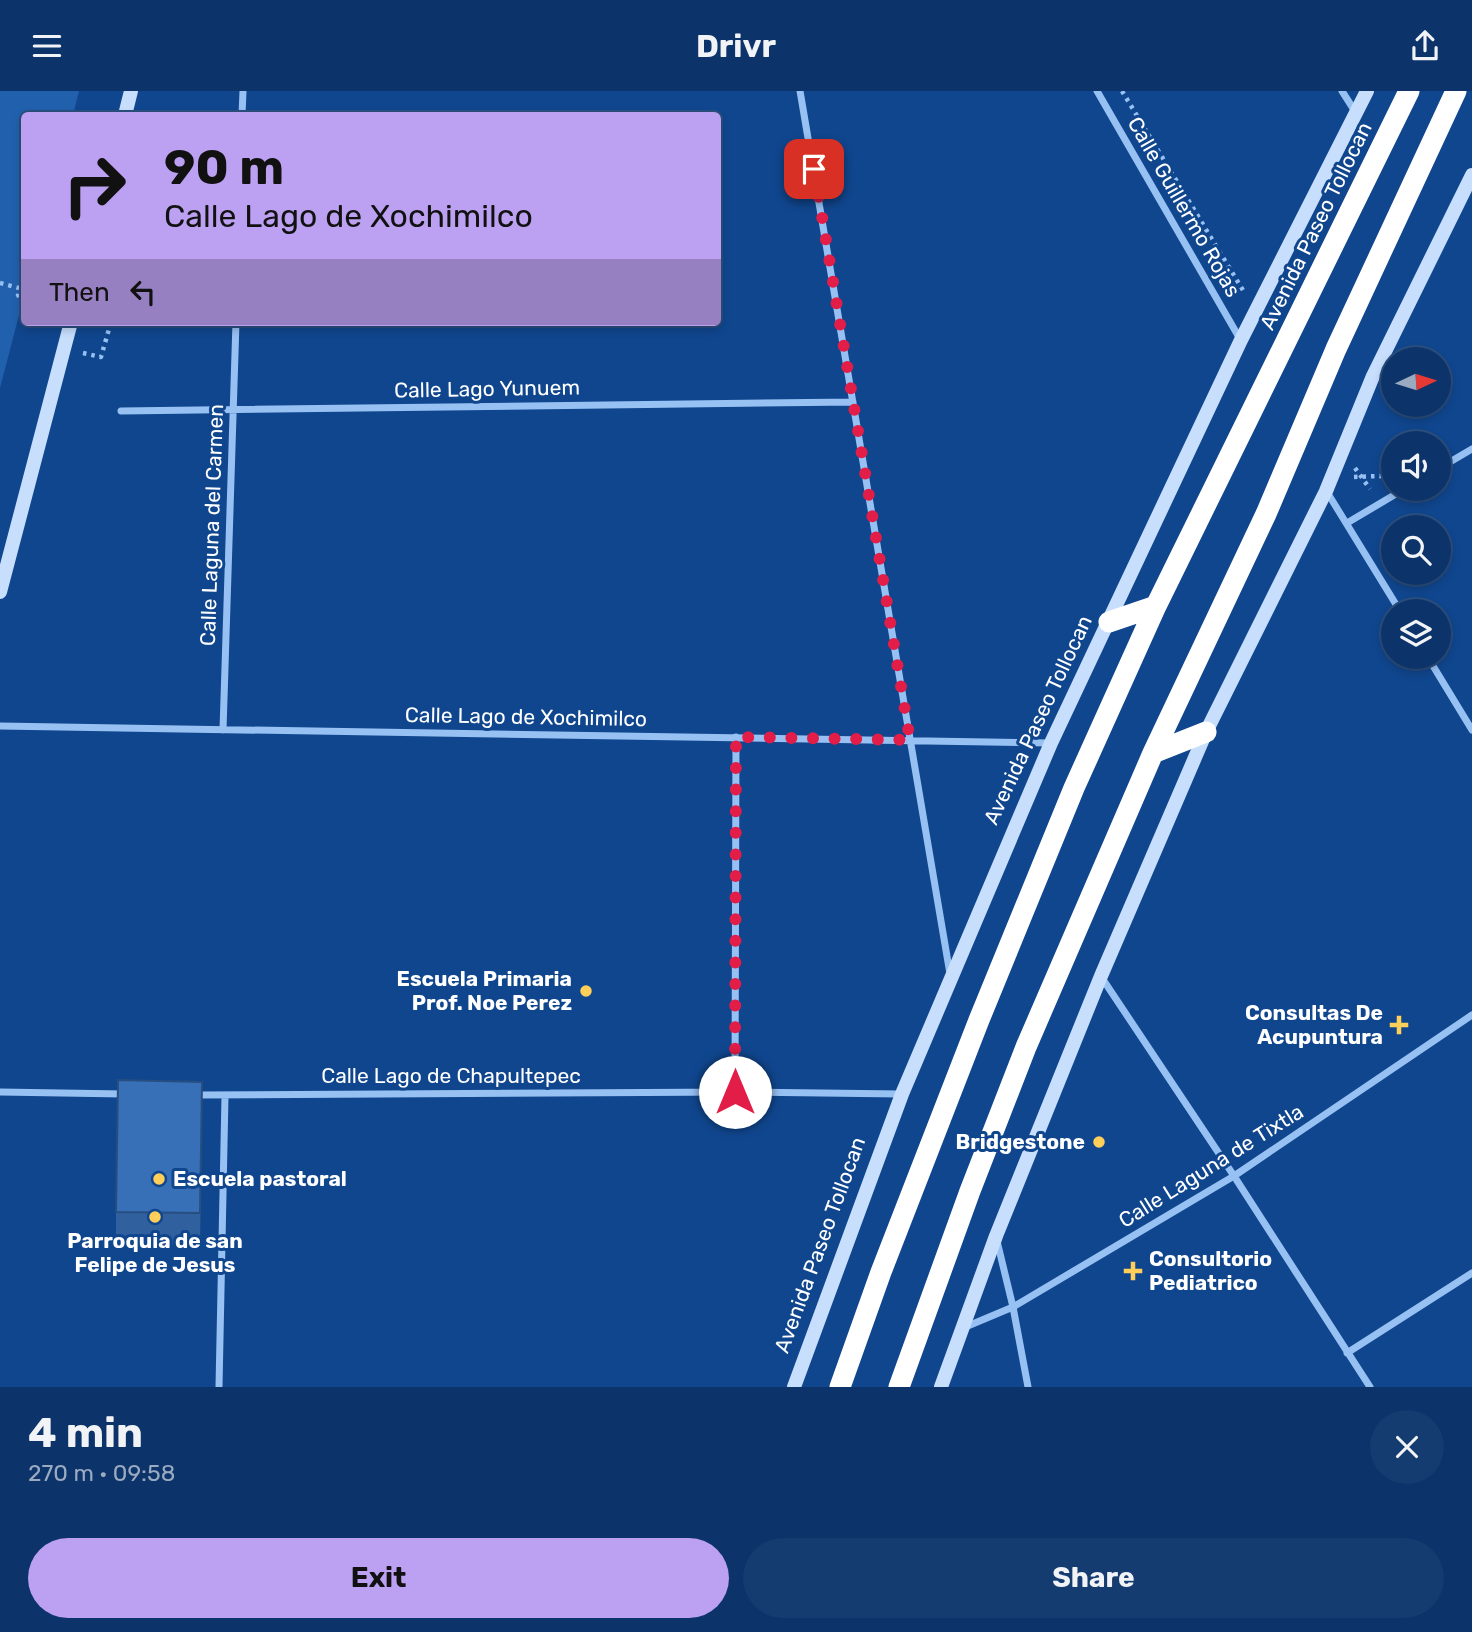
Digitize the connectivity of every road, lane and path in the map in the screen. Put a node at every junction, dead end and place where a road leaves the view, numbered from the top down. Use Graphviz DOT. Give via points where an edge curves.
graph roads {
  1 [pos="131,91"];
  2 [pos="243,91"];
  3 [pos="800,91"];
  4 [pos="1097,91"];
  5 [pos="1122,91"];
  6 [pos="1342,91"];
  7 [pos="1367,91"];
  8 [pos="1409,91"];
  9 [pos="1456,91"];
  10 [pos="126,112"];
  11 [pos="242,112"];
  12 [pos="1356,113"];
  13 [pos="1472,175"];
  14 [pos="0,283"];
  15 [pos="21,300"];
  16 [pos="1250,303"];
  17 [pos="70,326"];
  18 [pos="110,326"];
  19 [pos="236,326"];
  20 [pos="1241,340"];
  21 [pos="101,358"];
  22 [pos="853,401"];
  23 [pos="234,410"];
  24 [pos="121,411"];
  25 [pos="1472,449"];
  26 [pos="1451,461"];
  27 [pos="1329,484"];
  28 [pos="1369,489"];
  29 [pos="1384,501"];
  30 [pos="1347,523"];
  31 [pos="0,592"];
  32 [pos="1393,599"];
  33 [pos="1156,606"];
  34 [pos="1109,622"];
  35 [pos="1435,669"];
  36 [pos="0,726"];
  37 [pos="223,730"];
  38 [pos="1472,730"];
  39 [pos="1206,732"];
  40 [pos="736,737"];
  41 [pos="910,740"];
  42 [pos="1051,743"];
  43 [pos="1153,753"];
  44 [pos="1101,976"];
  45 [pos="951,979"];
  46 [pos="1472,1015"];
  47 [pos="0,1092"];
  48 [pos="735,1092"];
  49 [pos="132,1094"];
  50 [pos="902,1094"];
  51 [pos="185,1095"];
  52 [pos="225,1096"];
  53 [pos="1234,1176"];
  54 [pos="996,1236"];
  55 [pos="1472,1273"];
  56 [pos="1013,1307"];
  57 [pos="960,1329"];
  58 [pos="1347,1353"];
  59 [pos="219,1387"];
  60 [pos="794,1387"];
  61 [pos="840,1387"];
  62 [pos="899,1387"];
  63 [pos="941,1387"];
  64 [pos="1028,1387"];
  65 [pos="1370,1387"];
  1 -- 10 [label="main road"];
  2 -- 11 [label="street"];
  3 -- 22 [label="street"];
  4 -- 20 [label="street, Calle Guillermo Rojas"];
  5 -- 16 [label="path"];
  6 -- 12 [label="street"];
  7 -- 12 [label="main road, Avenida Paseo Tollocan"];
  8 -- 33 [label="highway, Avenida Paseo Tollocan"];
  9 -- 43 [label="highway"];
  12 -- 20 [label="main road, Avenida Paseo Tollocan"];
  13 -- 27 [label="main road" via="1373,376"];
  14 -- 15 [label="path" via="19,288"];
  17 -- 31 [label="main road"];
  18 -- 21 [label="path"];
  19 -- 23 [label="street, Calle Laguna del Carmen"];
  20 -- 34 [label="main road, Avenida Paseo Tollocan"];
  22 -- 23 [label="street, Calle Lago Yunuem"];
  22 -- 41 [label="street"];
  23 -- 24 [label="street, Calle Lago Yunuem"];
  23 -- 37 [label="street, Calle Laguna del Carmen"];
  25 -- 26 [label="street"];
  27 -- 28 [label="path" via="1381,476 1384,481"];
  27 -- 30 [label="street"];
  27 -- 39 [label="main road"];
  29 -- 30 [label="street"];
  30 -- 32 [label="street"];
  33 -- 34 [label="highway"];
  33 -- 61 [label="highway, Avenida Paseo Tollocan" via="1074,788 979,1020"];
  34 -- 42 [label="main road, Avenida Paseo Tollocan"];
  35 -- 38 [label="street"];
  36 -- 37 [label="street, Calle Lago de Xochimilco"];
  37 -- 40 [label="street, Calle Lago de Xochimilco"];
  39 -- 43 [label="highway"];
  39 -- 44 [label="main road"];
  40 -- 41 [label="street, Calle Lago de Xochimilco"];
  40 -- 48 [label="street"];
  41 -- 42 [label="street, Calle Lago de Xochimilco"];
  41 -- 45 [label="street"];
  42 -- 45 [label="main road, Avenida Paseo Tollocan"];
  43 -- 62 [label="highway" via="1026,1047"];
  44 -- 53 [label="street"];
  44 -- 54 [label="main road"];
  45 -- 50 [label="main road, Avenida Paseo Tollocan"];
  46 -- 53 [label="street, Calle Laguna de Tixtla"];
  47 -- 49 [label="street"];
  48 -- 50 [label="street, Calle Lago de Chapultepec"];
  48 -- 52 [label="street, Calle Lago de Chapultepec"];
  50 -- 60 [label="main road, Avenida Paseo Tollocan"];
  51 -- 52 [label="street, Calle Lago de Chapultepec"];
  52 -- 59 [label="street"];
  53 -- 56 [label="street, Calle Laguna de Tixtla"];
  53 -- 58 [label="street"];
  54 -- 56 [label="street"];
  54 -- 57 [label="main road"];
  55 -- 58 [label="street"];
  56 -- 57 [label="street, Calle Laguna de Tixtla"];
  56 -- 64 [label="street"];
  57 -- 63 [label="main road"];
  58 -- 65 [label="street"];
}
